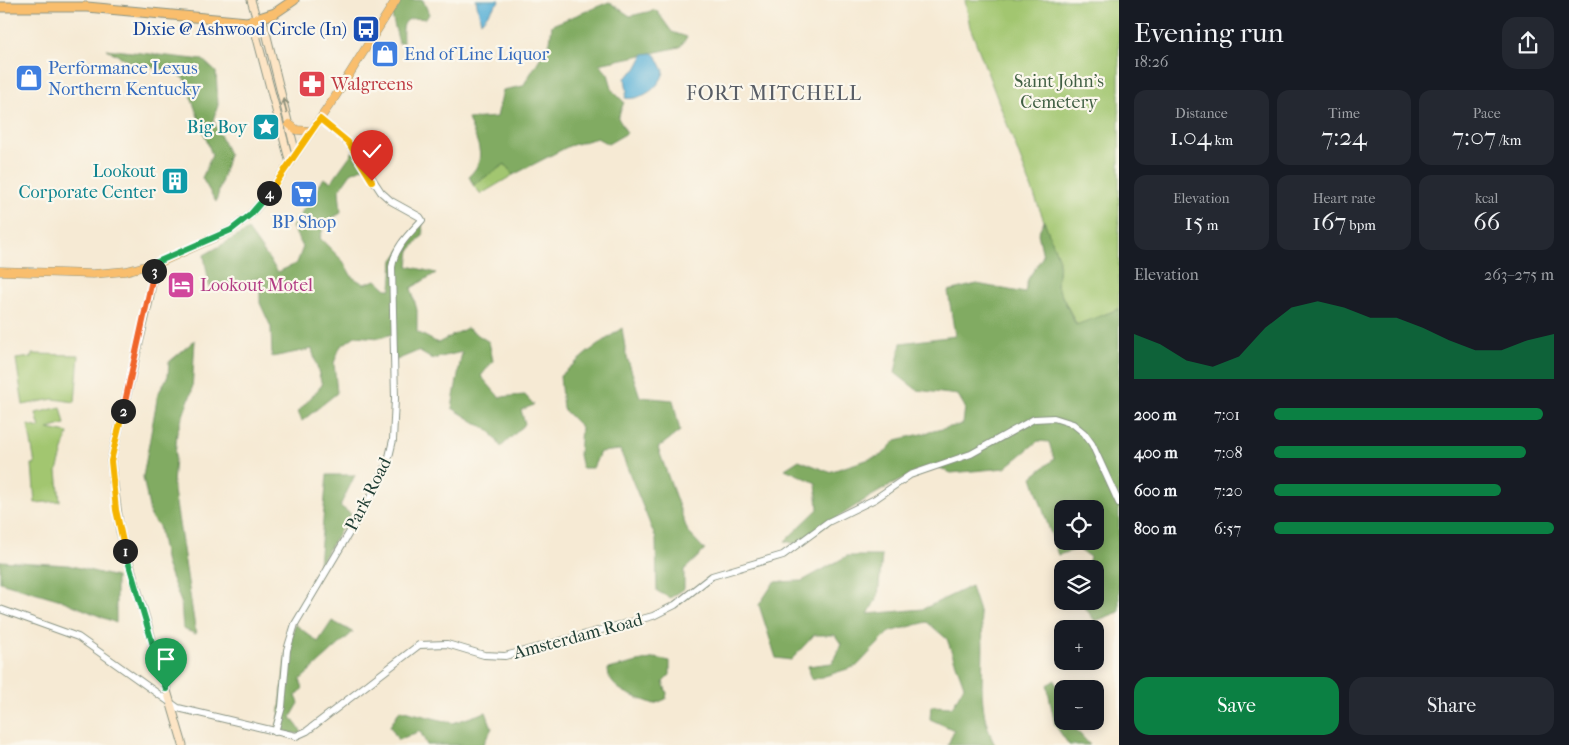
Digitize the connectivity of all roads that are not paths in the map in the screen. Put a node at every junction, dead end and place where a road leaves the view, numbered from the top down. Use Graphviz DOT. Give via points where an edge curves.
graph roads {
  1 [pos="251,0"];
  2 [pos="294,0"];
  3 [pos="396,0"];
  4 [pos="0,7"];
  5 [pos="257,20"];
  6 [pos="320,119"];
  7 [pos="289,124"];
  8 [pos="312,131"];
  9 [pos="296,154"];
  10 [pos="290,163"];
  11 [pos="155,263"];
  12 [pos="0,272"];
  13 [pos="1119,503"];
  14 [pos="0,609"];
  15 [pos="170,703"];
  16 [pos="275,732"];
  17 [pos="183,745"];
  1 -- 5 [label="main road"];
  2 -- 5 [label="highway"];
  3 -- 6 [label="main road"];
  4 -- 5 [label="highway" via="78,6 247,22"];
  7 -- 5 [label="main road, one-way" via="264,24"];
  5 -- 10 [label="main road" via="254,27"];
  6 -- 8 [label="main road"];
  6 -- 16 [label="street, Park Road" via="348,142 381,192 422,220 404,239 393,260 395,426 388,461 295,624 287,650 282,707"];
  7 -- 8 [label="main road" via="297,130"];
  7 -- 9 [label="main road"];
  8 -- 9 [label="main road"];
  9 -- 10 [label="main road"];
  10 -- 11 [label="main road" via="261,203 231,230"];
  11 -- 12 [label="main road" via="110,273"];
  11 -- 15 [label="main road" via="111,461 120,531"];
  13 -- 16 [label="street, Amsterdam Road" via="1084,433 1073,424 1054,418 1034,419 970,454 910,475 875,499 828,522 783,555 712,576 675,605 653,616 505,656 484,655 447,644 420,645 307,731 296,736"];
  14 -- 15 [label="street, Amsterdam Road" via="78,637"];
  15 -- 16 [label="street, Amsterdam Road" via="178,708"];
  15 -- 17 [label="main road"];
}
